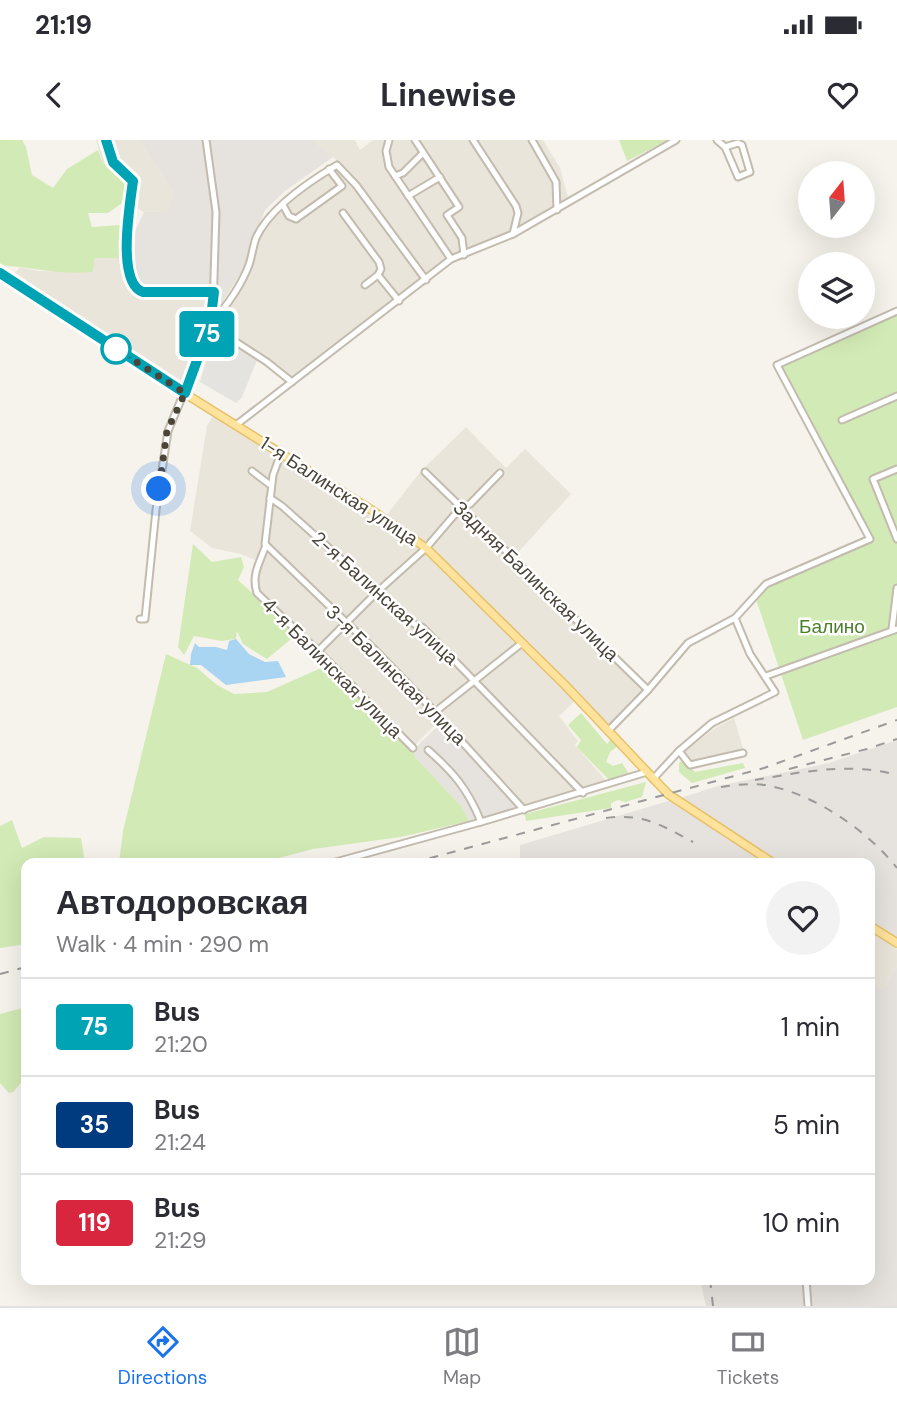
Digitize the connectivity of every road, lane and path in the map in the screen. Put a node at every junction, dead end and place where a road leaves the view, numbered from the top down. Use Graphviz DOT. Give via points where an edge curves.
graph roads {
  1 [pos="106,140"];
  2 [pos="206,140"];
  3 [pos="389,140"];
  4 [pos="415,140"];
  5 [pos="473,140"];
  6 [pos="532,140"];
  7 [pos="676,140"];
  8 [pos="717,140"];
  9 [pos="725,147"];
  10 [pos="423,153"];
  11 [pos="329,169"];
  12 [pos="395,176"];
  13 [pos="440,177"];
  14 [pos="408,196"];
  15 [pos="283,205"];
  16 [pos="557,210"];
  17 [pos="344,215"];
  18 [pos="513,234"];
  19 [pos="464,255"];
  20 [pos="451,259"];
  21 [pos="0,273"];
  22 [pos="378,275"];
  23 [pos="426,280"];
  24 [pos="365,285"];
  25 [pos="214,292"];
  26 [pos="399,301"];
  27 [pos="897,311"];
  28 [pos="210,325"];
  29 [pos="292,382"];
  30 [pos="185,393"];
  31 [pos="897,396"];
  32 [pos="842,420"];
  33 [pos="236,425"];
  34 [pos="281,453"];
  35 [pos="897,469"];
  36 [pos="252,471"];
  37 [pos="425,472"];
  38 [pos="499,473"];
  39 [pos="269,484"];
  40 [pos="270,498"];
  41 [pos="462,506"];
  42 [pos="897,539"];
  43 [pos="265,545"];
  44 [pos="426,548"];
  45 [pos="897,588"];
  46 [pos="377,592"];
  47 [pos="735,618"];
  48 [pos="140,619"];
  49 [pos="346,623"];
  50 [pos="895,628"];
  51 [pos="522,643"];
  52 [pos="318,651"];
  53 [pos="766,676"];
  54 [pos="475,680"];
  55 [pos="648,690"];
  56 [pos="435,712"];
  57 [pos="608,731"];
  58 [pos="413,748"];
  59 [pos="428,750"];
  60 [pos="679,751"];
  61 [pos="743,753"];
  62 [pos="650,776"];
  63 [pos="583,793"];
  64 [pos="524,810"];
  65 [pos="481,822"];
  66 [pos="350,858"];
  67 [pos="765,858"];
  68 [pos="875,929"];
  69 [pos="897,943"];
  70 [pos="806,1285"];
  71 [pos="808,1306"];
  1 -- 25 [label="street" via="113,162 133,181 127,242 131,284 143,292"];
  2 -- 25 [label="street" via="216,212"];
  3 -- 12 [label="street" via="386,156"];
  4 -- 10 [label="street"];
  5 -- 18 [label="street" via="516,205"];
  6 -- 16 [label="street" via="555,181"];
  7 -- 16 [label="street"];
  8 -- 9 [label="street"];
  9 -- 9 [label="street" via="742,145 750,172 738,177"];
  10 -- 12 [label="street"];
  10 -- 13 [label="street"];
  11 -- 15 [label="street"];
  11 -- 15 [label="street" via="342,186 296,219"];
  11 -- 23 [label="street" via="337,165 356,185"];
  12 -- 14 [label="street"];
  13 -- 14 [label="street"];
  13 -- 19 [label="street" via="459,207 447,215 462,238"];
  14 -- 20 [label="street"];
  15 -- 28 [label="street" via="256,238 248,266"];
  16 -- 18 [label="street"];
  17 -- 22 [label="street" via="379,262"];
  18 -- 19 [label="street"];
  19 -- 20 [label="street"];
  20 -- 23 [label="street, 1-я Балинская улица"];
  21 -- 30 [label="main road"];
  22 -- 24 [label="street"];
  22 -- 26 [label="street"];
  23 -- 26 [label="street, 1-я Балинская улица"];
  25 -- 28 [label="street"];
  26 -- 29 [label="street, 1-я Балинская улица"];
  27 -- 47 [label="street" via="777,365 870,539 766,584"];
  28 -- 29 [label="street"];
  28 -- 30 [label="street"];
  29 -- 33 [label="street, 1-я Балинская улица"];
  30 -- 33 [label="main road"];
  30 -- 48 [label="street" via="167,431 145,619"];
  31 -- 32 [label="street"];
  33 -- 34 [label="main road, 1-я Балинская улица"];
  34 -- 40 [label="street"];
  34 -- 44 [label="main road, 1-я Балинская улица"];
  35 -- 42 [label="street" via="873,479"];
  36 -- 39 [label="street"];
  37 -- 41 [label="street, Задняя Балинская улица"];
  38 -- 41 [label="street" via="470,505"];
  40 -- 43 [label="street"];
  40 -- 46 [label="street, 2-я Балинская улица"];
  41 -- 44 [label="street"];
  41 -- 55 [label="street, Задняя Балинская улица"];
  43 -- 49 [label="street, 3-я Балинская улица"];
  43 -- 52 [label="street, 4-я Балинская улица" via="257,564 257,593"];
  44 -- 46 [label="street"];
  44 -- 51 [label="main road, 1-я Балинская улица"];
  45 -- 50 [label="street"];
  46 -- 49 [label="street"];
  46 -- 54 [label="street, 2-я Балинская улица" via="422,626"];
  47 -- 53 [label="street"];
  47 -- 55 [label="street" via="688,643"];
  49 -- 52 [label="street"];
  49 -- 56 [label="street, 3-я Балинская улица"];
  50 -- 53 [label="street"];
  51 -- 54 [label="street"];
  51 -- 57 [label="main road, 1-я Балинская улица"];
  52 -- 58 [label="street, 4-я Балинская улица"];
  53 -- 60 [label="street" via="775,692 712,723"];
  54 -- 56 [label="street"];
  54 -- 63 [label="street, 2-я Балинская улица"];
  55 -- 57 [label="street"];
  56 -- 64 [label="street, 3-я Балинская улица"];
  57 -- 62 [label="main road, 1-я Балинская улица"];
  59 -- 65 [label="street" via="452,770"];
  60 -- 61 [label="street" via="690,765"];
  60 -- 62 [label="street"];
  62 -- 63 [label="street"];
  62 -- 67 [label="main road, 1-я Балинская улица" via="673,798"];
  63 -- 64 [label="street"];
  64 -- 65 [label="street"];
  65 -- 66 [label="street"];
  68 -- 69 [label="main road"];
  70 -- 71 [label="street"];
}
